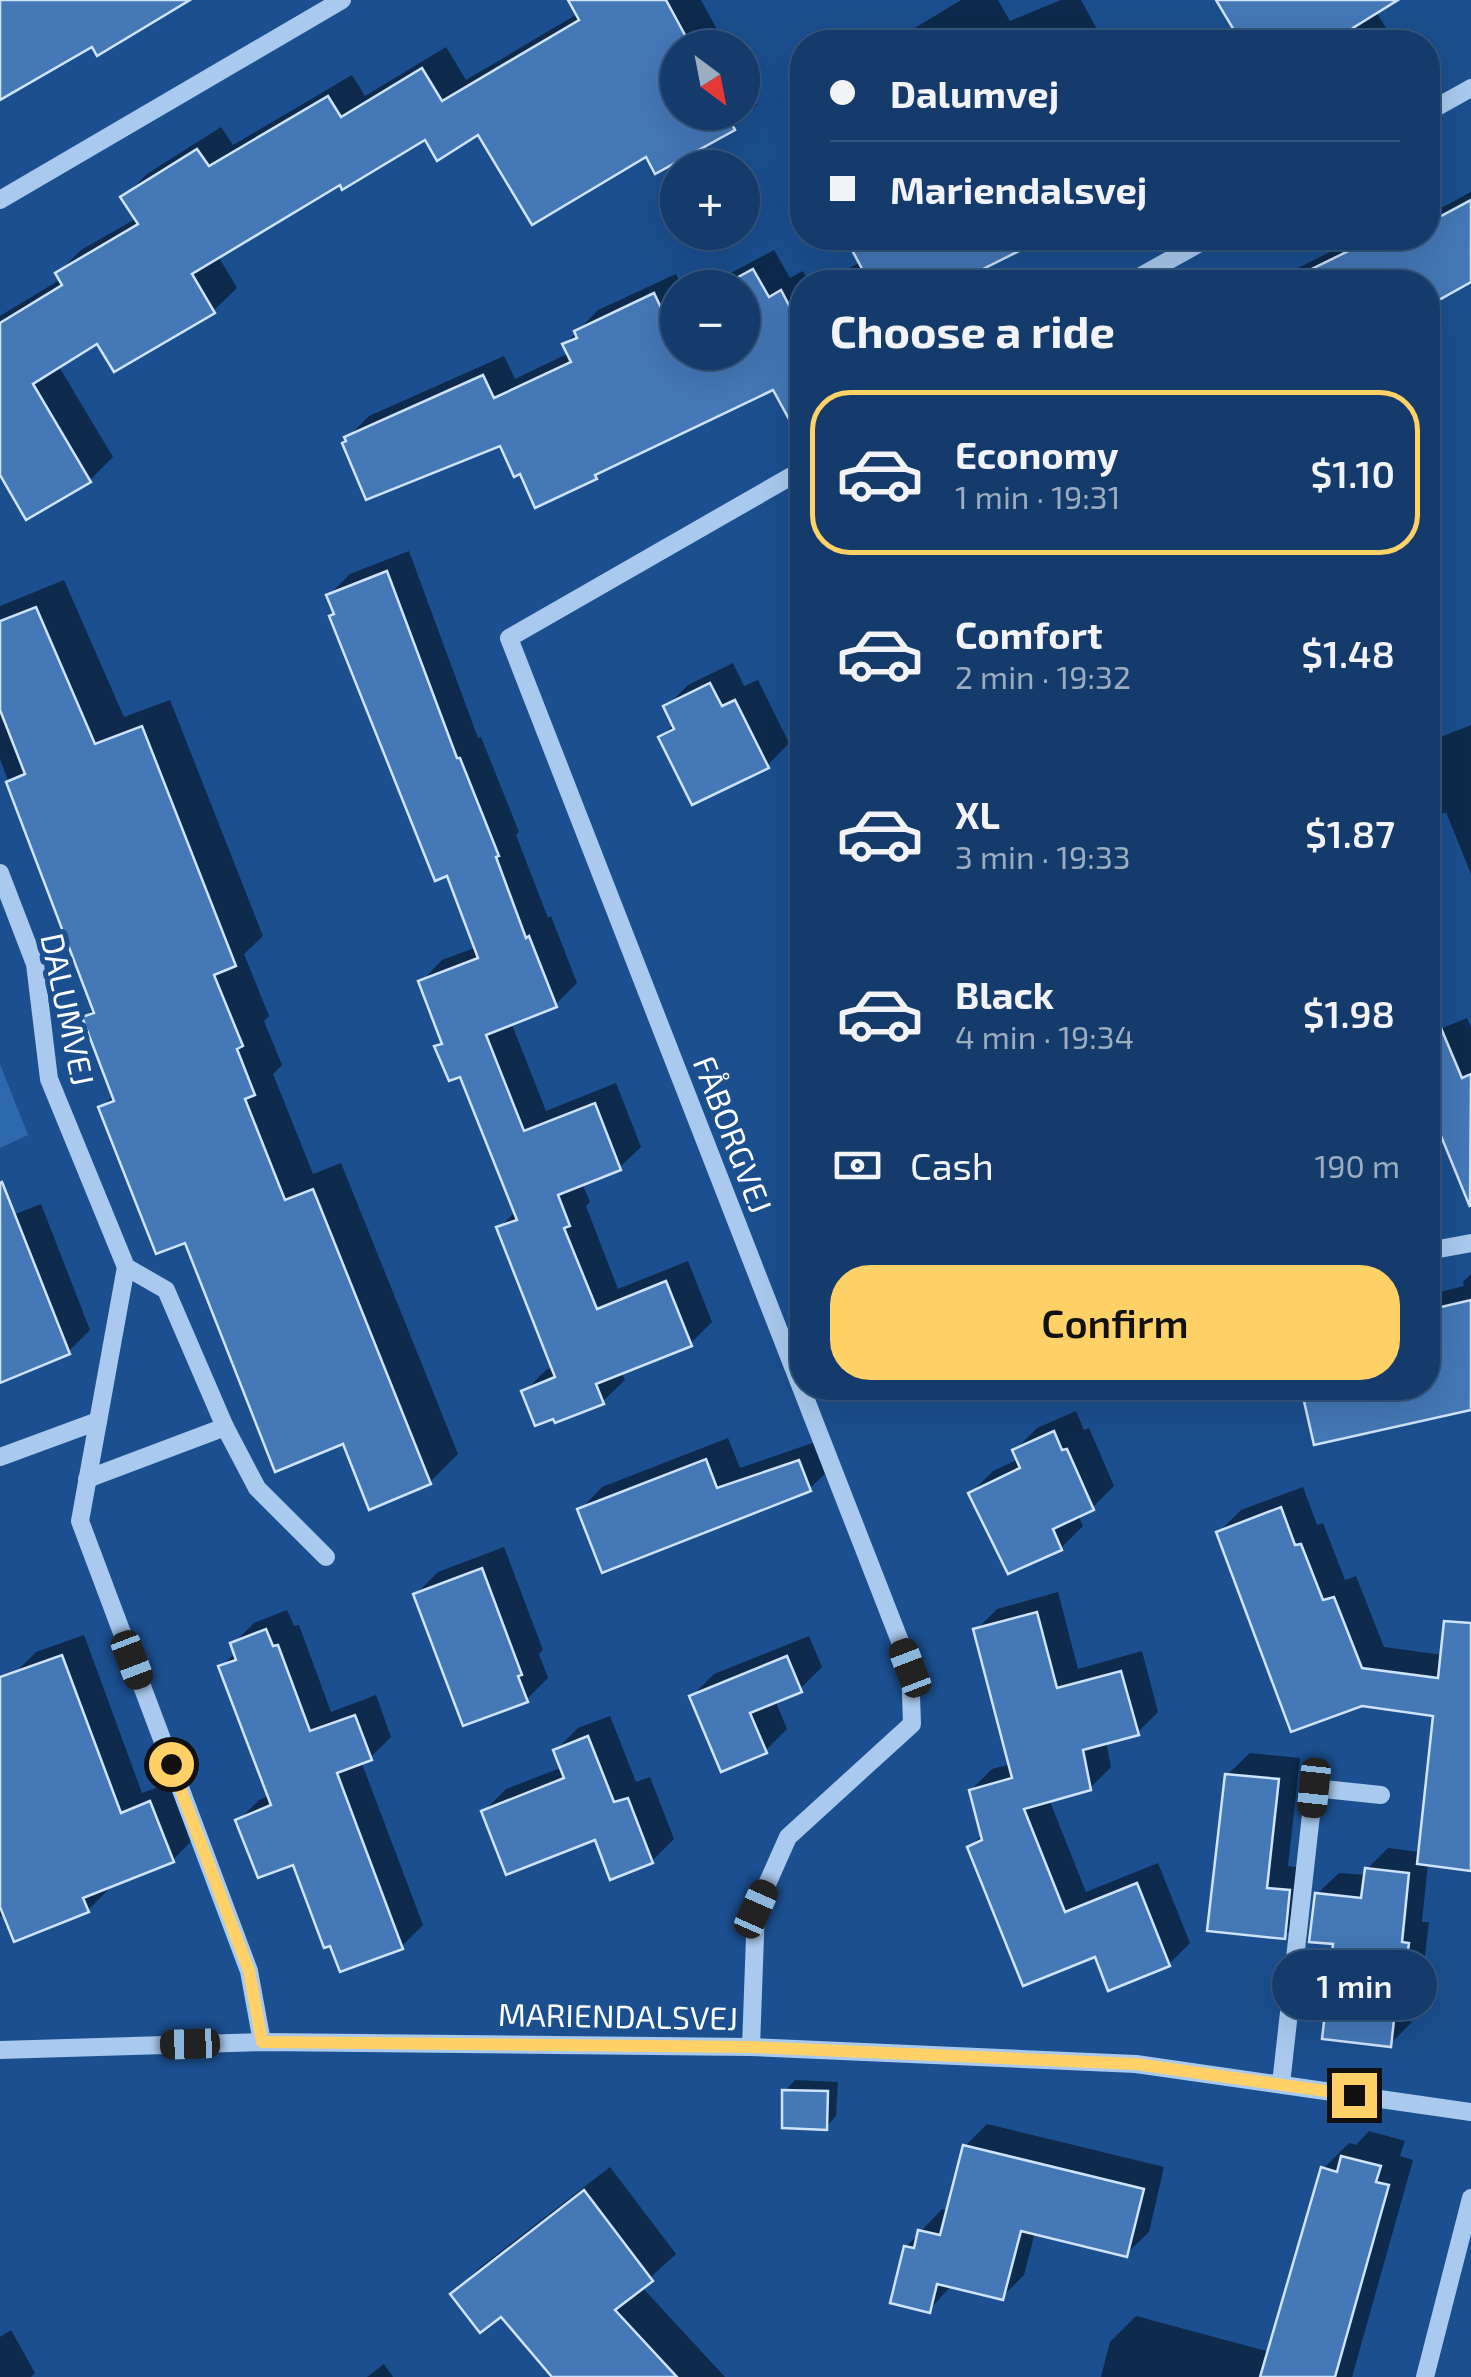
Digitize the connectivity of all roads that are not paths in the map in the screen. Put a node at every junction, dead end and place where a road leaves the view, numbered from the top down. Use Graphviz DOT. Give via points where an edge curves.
graph roads {
  1 [pos="342,0"];
  2 [pos="1471,88"];
  3 [pos="1440,105"];
  4 [pos="0,200"];
  5 [pos="1187,250"];
  6 [pos="1152,270"];
  7 [pos="790,477"];
  8 [pos="0,873"];
  9 [pos="1471,1243"];
  10 [pos="1440,1249"];
  11 [pos="126,1268"];
  12 [pos="790,1360"];
  13 [pos="806,1400"];
  14 [pos="98,1421"];
  15 [pos="225,1428"];
  16 [pos="0,1457"];
  17 [pos="88,1479"];
  18 [pos="326,1557"];
  19 [pos="1381,1795"];
  20 [pos="262,2042"];
  21 [pos="750,2047"];
  22 [pos="0,2050"];
  23 [pos="1281,2084"];
  24 [pos="1471,2112"];
  25 [pos="1471,2198"];
  26 [pos="1425,2377"];
  1 -- 4 [label="street"];
  2 -- 3 [label="street"];
  5 -- 6 [label="street"];
  7 -- 12 [label="street, FÅBORGVEJ" via="509,638"];
  8 -- 11 [label="street, DALUMVEJ" via="35,964 49,1079"];
  9 -- 10 [label="street"];
  11 -- 14 [label="street"];
  11 -- 15 [label="street" via="166,1290"];
  13 -- 21 [label="street, FÅBORGVEJ" via="910,1668 912,1724 788,1837 756,1909"];
  14 -- 16 [label="street"];
  14 -- 17 [label="street"];
  15 -- 17 [label="street"];
  15 -- 18 [label="street" via="257,1488"];
  17 -- 20 [label="street" via="80,1521 249,1971"];
  19 -- 23 [label="street" via="1314,1788"];
  20 -- 21 [label="street, MARIENDALSVEJ"];
  20 -- 22 [label="street, MARIENDALSVEJ"];
  21 -- 23 [label="street, MARIENDALSVEJ" via="1136,2064"];
  23 -- 24 [label="street, MARIENDALSVEJ"];
  25 -- 26 [label="street"];
}
